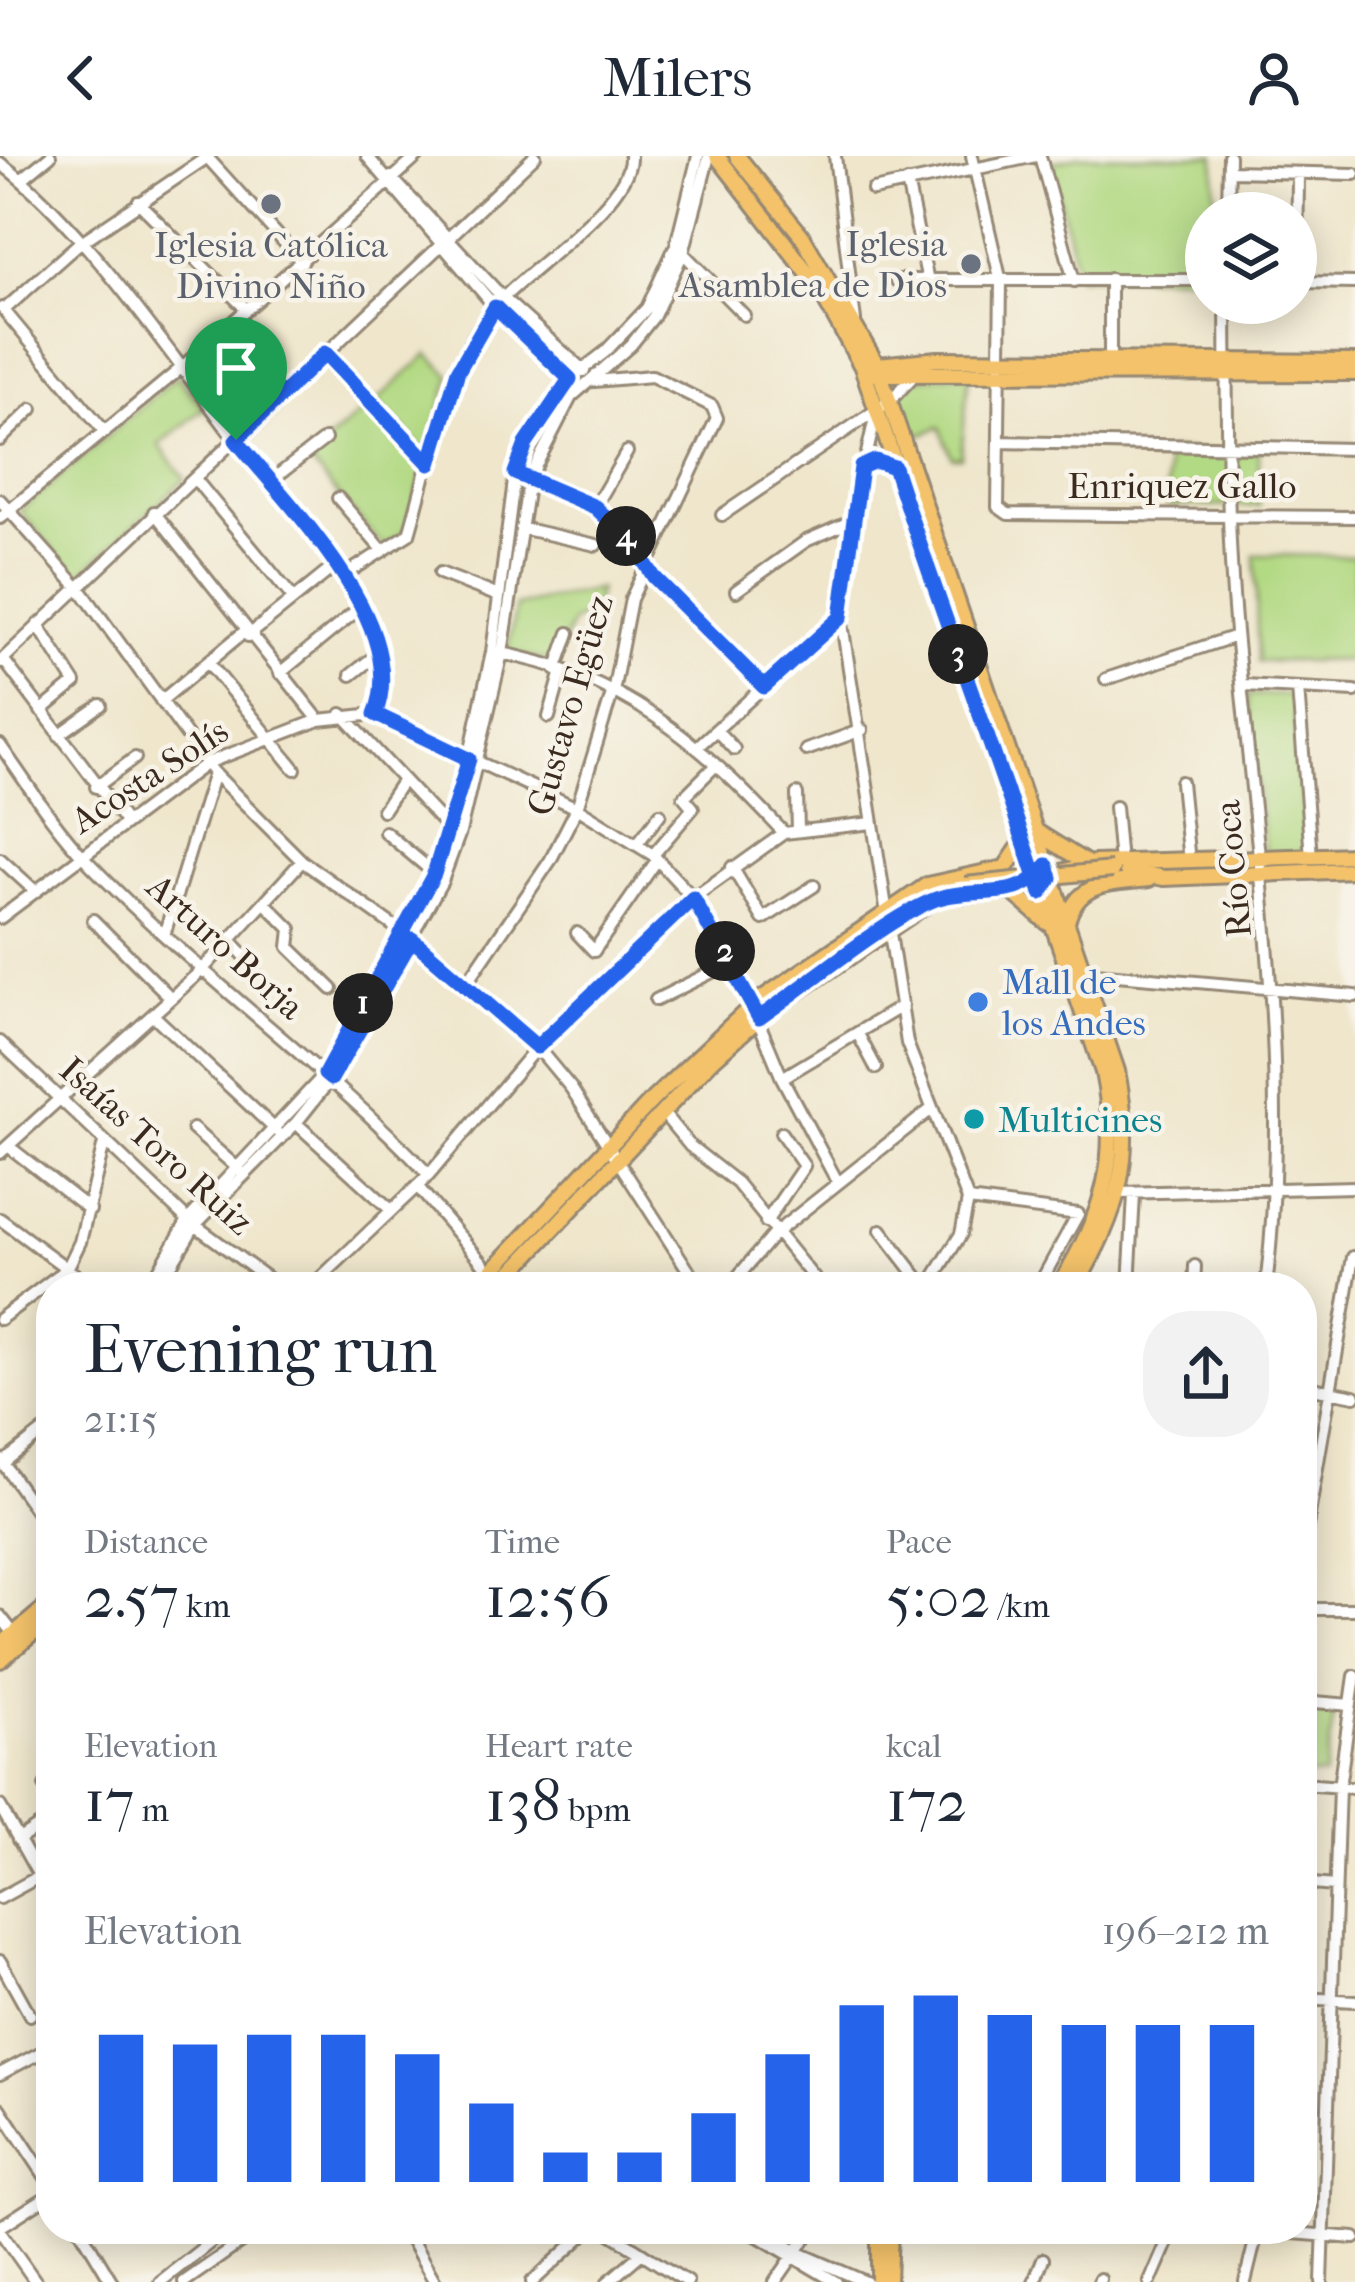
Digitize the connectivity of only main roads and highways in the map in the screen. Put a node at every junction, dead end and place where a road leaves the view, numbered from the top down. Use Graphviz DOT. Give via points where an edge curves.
graph roads {
  1 [pos="713,156"];
  2 [pos="737,156"];
  3 [pos="1355,362"];
  4 [pos="1000,366"];
  5 [pos="1226,366"];
  6 [pos="871,370"];
  7 [pos="1355,373"];
  8 [pos="884,405"];
  9 [pos="1031,836"];
  10 [pos="1355,855"];
  11 [pos="1091,864"];
  12 [pos="1263,867"];
  13 [pos="1005,868"];
  14 [pos="1122,868"];
  15 [pos="1355,870"];
  16 [pos="1163,871"];
  17 [pos="1044,879"];
  18 [pos="1102,885"];
  19 [pos="953,890"];
  20 [pos="1007,891"];
  21 [pos="911,896"];
  22 [pos="1060,925"];
  23 [pos="757,1011"];
  24 [pos="508,1272"];
  25 [pos="510,1272"];
  26 [pos="1067,1272"];
  27 [pos="1084,1272"];
  28 [pos="36,1616"];
  29 [pos="36,1631"];
  30 [pos="0,1646"];
  31 [pos="0,1660"];
  32 [pos="879,2244"];
  33 [pos="889,2244"];
  34 [pos="879,2282"];
  35 [pos="888,2282"];
  1 -- 6 [label="main road" via="817,285"];
  2 -- 6 [label="main road" via="802,236 855,321"];
  3 -- 5 [label="main road"];
  4 -- 5 [label="main road"];
  4 -- 6 [label="main road"];
  4 -- 6 [label="main road"];
  5 -- 7 [label="main road"];
  6 -- 8 [label="main road"];
  8 -- 9 [label="main road"];
  8 -- 9 [label="main road" via="894,467"];
  9 -- 11 [label="main road"];
  9 -- 13 [label="main road"];
  9 -- 17 [label="main road"];
  10 -- 12 [label="main road"];
  11 -- 14 [label="main road"];
  11 -- 17 [label="main road"];
  11 -- 18 [label="main road"];
  12 -- 15 [label="main road"];
  12 -- 16 [label="main road"];
  12 -- 16 [label="main road" via="1189,862"];
  13 -- 20 [label="main road"];
  13 -- 21 [label="main road" via="939,880"];
  14 -- 16 [label="main road"];
  14 -- 19 [label="main road, bridge"];
  16 -- 18 [label="main road"];
  17 -- 20 [label="main road"];
  17 -- 22 [label="main road"];
  18 -- 22 [label="main road" via="1075,898"];
  19 -- 20 [label="main road"];
  19 -- 21 [label="main road"];
  19 -- 23 [label="main road"];
  20 -- 22 [label="main road"];
  21 -- 23 [label="main road"];
  22 -- 26 [label="main road" via="1102,1072 1112,1143 1098,1216"];
  22 -- 27 [label="main road" via="1124,1104 1127,1194"];
  23 -- 24 [label="main road" via="608,1145"];
  23 -- 25 [label="main road"];
  28 -- 30 [label="main road"];
  29 -- 31 [label="main road"];
  32 -- 34 [label="main road"];
  33 -- 35 [label="main road"];
}
